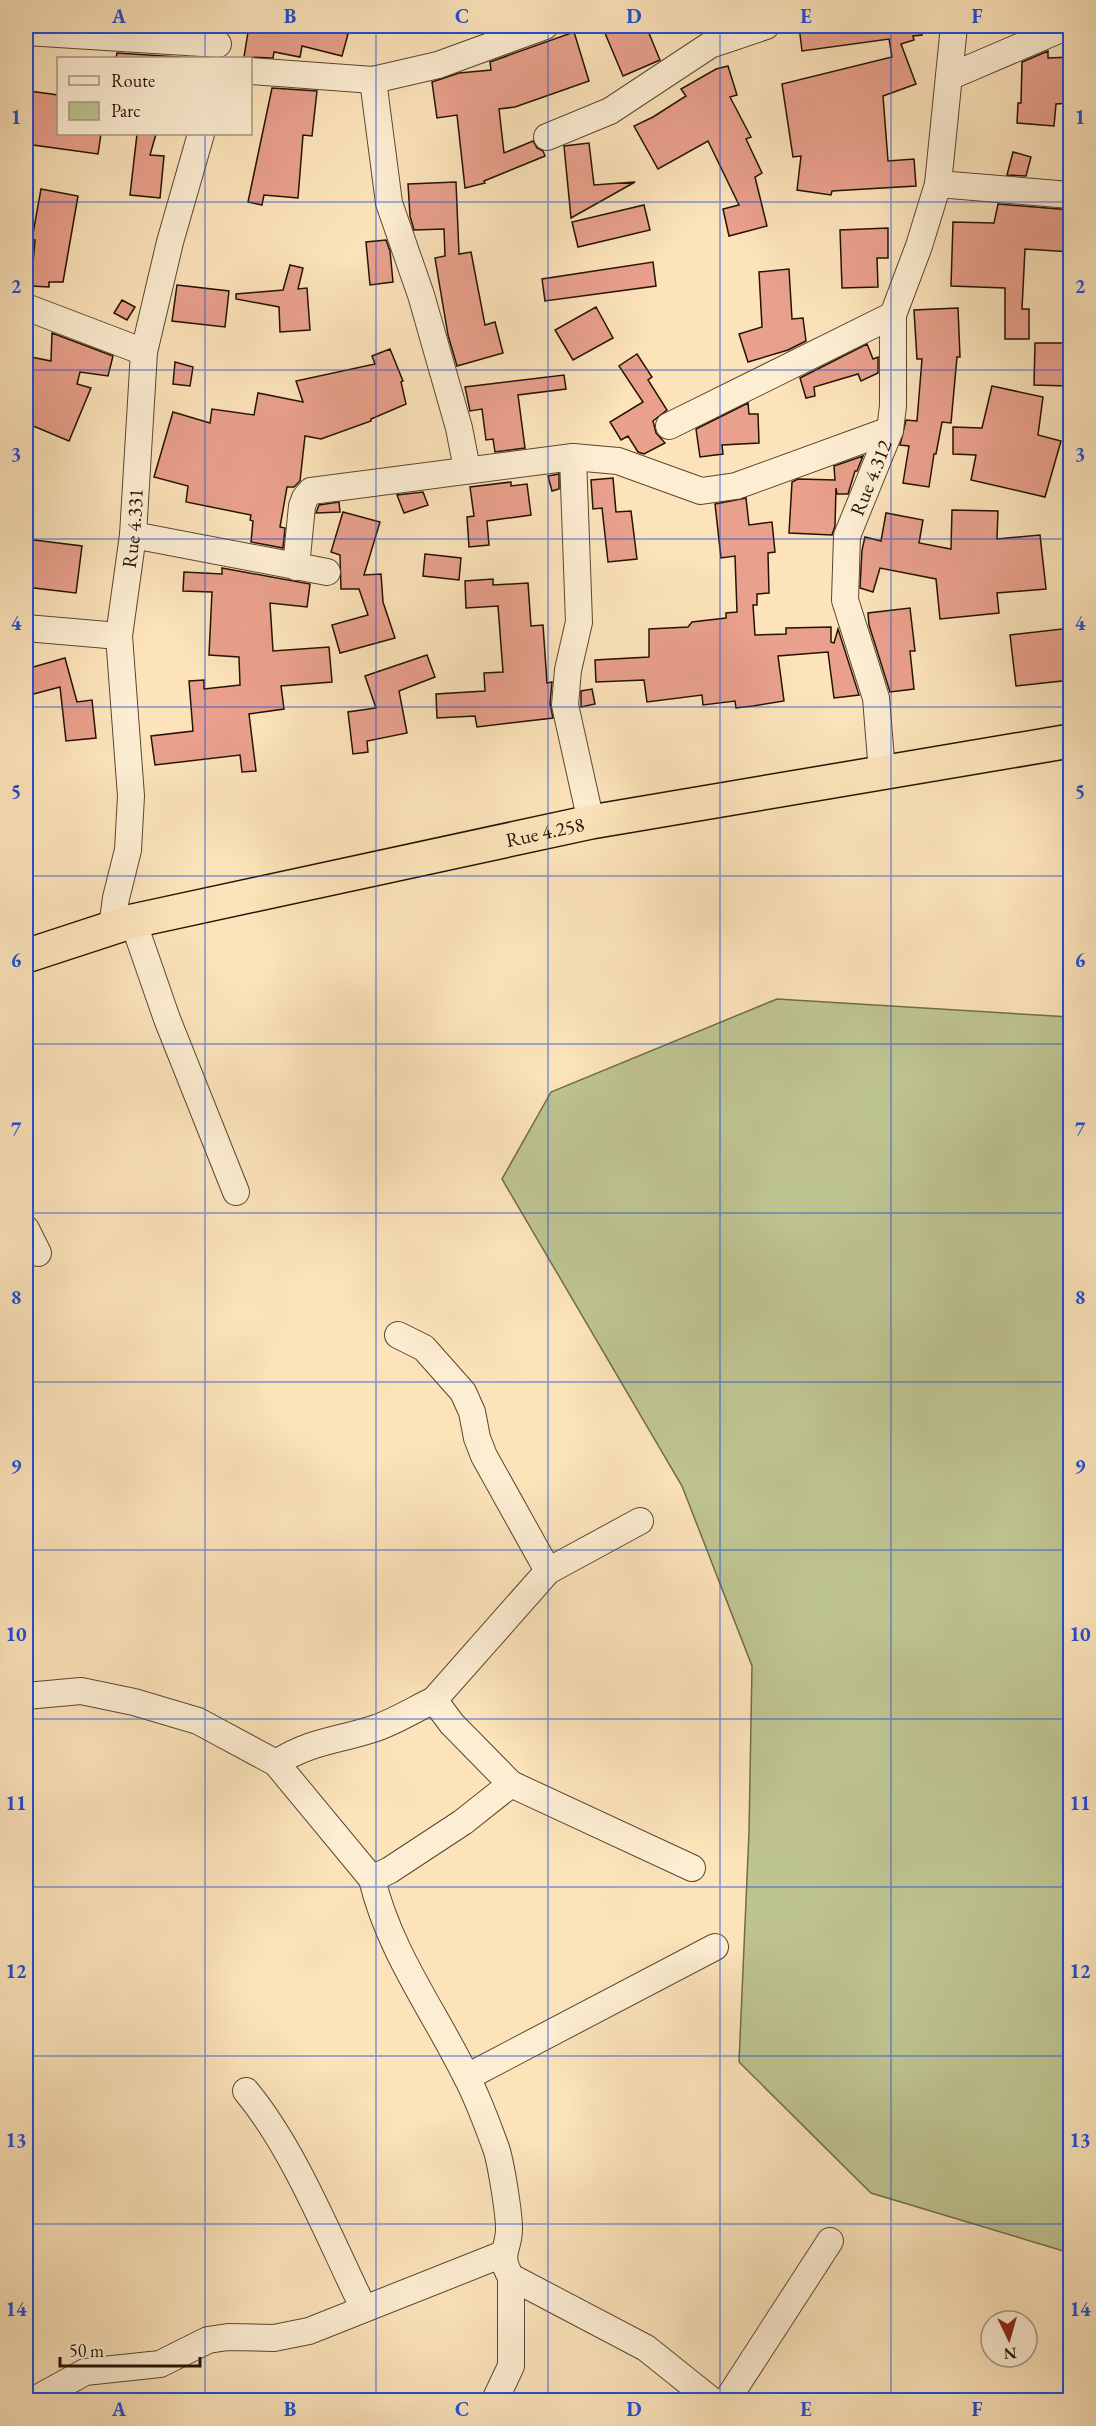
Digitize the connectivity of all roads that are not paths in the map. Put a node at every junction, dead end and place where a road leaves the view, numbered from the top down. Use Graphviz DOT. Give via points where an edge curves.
graph roads {
  1 [pos="545,26"];
  2 [pos="766,26"];
  3 [pos="954,26"];
  4 [pos="1068,26"];
  5 [pos="26,32"];
  6 [pos="220,43"];
  7 [pos="252,71"];
  8 [pos="949,77"];
  9 [pos="373,80"];
  10 [pos="201,135"];
  11 [pos="547,137"];
  12 [pos="938,184"];
  13 [pos="1071,195"];
  14 [pos="26,307"];
  15 [pos="893,315"];
  16 [pos="144,352"];
  17 [pos="669,426"];
  18 [pos="890,430"];
  19 [pos="573,458"];
  20 [pos="467,469"];
  21 [pos="133,535"];
  22 [pos="296,567"];
  23 [pos="327,572"];
  24 [pos="26,628"];
  25 [pos="119,636"];
  26 [pos="1071,741"];
  27 [pos="882,772"];
  28 [pos="591,822"];
  29 [pos="123,924"];
  30 [pos="26,956"];
  31 [pos="236,1192"];
  32 [pos="26,1229"];
  33 [pos="38,1253"];
  34 [pos="398,1335"];
  35 [pos="640,1521"];
  36 [pos="548,1570"];
  37 [pos="26,1696"];
  38 [pos="434,1700"];
  39 [pos="276,1762"];
  40 [pos="511,1784"];
  41 [pos="692,1868"];
  42 [pos="372,1879"];
  43 [pos="715,1947"];
  44 [pos="467,2077"];
  45 [pos="246,2091"];
  46 [pos="830,2241"];
  47 [pos="507,2265"];
  48 [pos="364,2308"];
  49 [pos="26,2400"];
  50 [pos="495,2400"];
  51 [pos="711,2400"];
  52 [pos="727,2400"];
  1 -- 9 [label="street" via="438,65"];
  2 -- 11 [label="street" via="710,45 610,111"];
  3 -- 8 [label="street, Rue 4.312"];
  4 -- 8 [label="street"];
  5 -- 6 [label="street"];
  7 -- 9 [label="street"];
  8 -- 12 [label="street, Rue 4.312"];
  9 -- 20 [label="street" via="389,203 421,296"];
  10 -- 16 [label="street, Rue 4.331"];
  12 -- 13 [label="street"];
  12 -- 15 [label="street, Rue 4.312"];
  14 -- 16 [label="street"];
  15 -- 17 [label="street"];
  15 -- 18 [label="street, Rue 4.312"];
  16 -- 21 [label="street, Rue 4.331"];
  18 -- 19 [label="street" via="736,486 701,491 618,461"];
  18 -- 27 [label="street, Rue 4.312" via="847,537 845,600 876,698"];
  19 -- 20 [label="street"];
  19 -- 28 [label="street" via="579,622 565,705"];
  20 -- 22 [label="street" via="311,490 302,506"];
  21 -- 22 [label="street"];
  21 -- 25 [label="street, Rue 4.331"];
  22 -- 23 [label="street"];
  24 -- 25 [label="street"];
  25 -- 29 [label="street, Rue 4.331" via="132,796 128,850 116,898"];
  26 -- 27 [label="highway, Rue 4.258"];
  27 -- 28 [label="highway, Rue 4.258"];
  28 -- 29 [label="highway, Rue 4.258"];
  29 -- 30 [label="highway, Rue 4.258"];
  29 -- 31 [label="street" via="166,1018"];
  32 -- 33 [label="street"];
  34 -- 36 [label="street" via="424,1348 463,1392 484,1456"];
  35 -- 36 [label="street"];
  36 -- 38 [label="street"];
  37 -- 39 [label="street" via="81,1691 134,1702 198,1721"];
  38 -- 39 [label="street" via="376,1728 319,1742"];
  38 -- 40 [label="street"];
  39 -- 42 [label="street"];
  40 -- 41 [label="street"];
  40 -- 42 [label="street" via="463,1821"];
  42 -- 44 [label="street" via="377,1901 405,1965"];
  43 -- 44 [label="street"];
  44 -- 47 [label="street" via="496,2150 509,2230"];
  45 -- 48 [label="street" via="263,2111 296,2171"];
  46 -- 52 [label="street"];
  47 -- 48 [label="street"];
  47 -- 50 [label="street" via="511,2366"];
  47 -- 51 [label="street" via="646,2348"];
  48 -- 49 [label="street" via="309,2331 274,2338 237,2336 208,2340 160,2364 85,2372 36,2399"];
}
